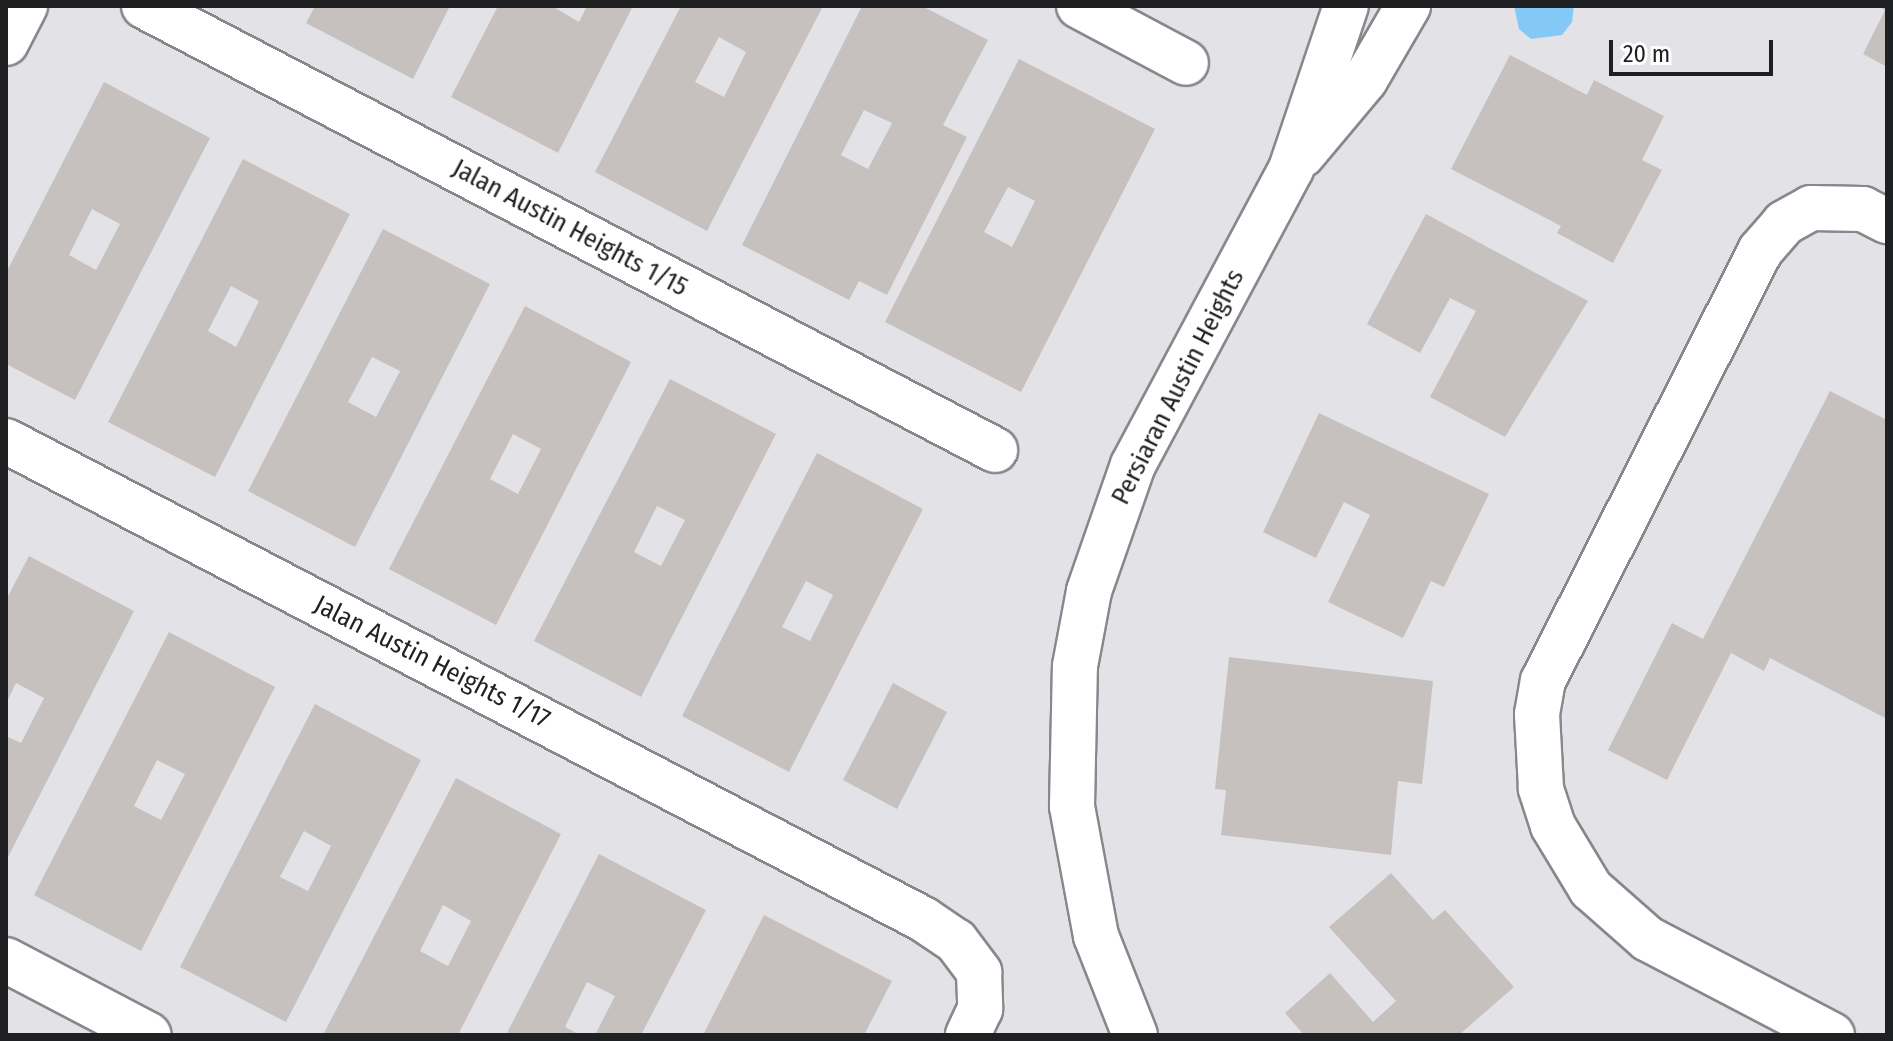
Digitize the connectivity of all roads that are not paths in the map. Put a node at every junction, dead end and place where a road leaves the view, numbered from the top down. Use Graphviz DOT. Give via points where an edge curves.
graph roads {
  1 [pos="25,6"];
  2 [pos="144,6"];
  3 [pos="1079,6"];
  4 [pos="1346,6"];
  5 [pos="1408,6"];
  6 [pos="6,43"];
  7 [pos="1186,63"];
  8 [pos="1291,169"];
  9 [pos="1887,221"];
  10 [pos="6,441"];
  11 [pos="995,450"];
  12 [pos="6,960"];
  13 [pos="149,1035"];
  14 [pos="968,1035"];
  15 [pos="1135,1035"];
  16 [pos="1832,1035"];
  1 -- 6 [label="street"];
  2 -- 11 [label="street, Jalan Austin Heights 1/15"];
  3 -- 7 [label="street"];
  4 -- 8 [label="street, Persiaran Austin Heights"];
  5 -- 8 [label="street, Persiaran Austin Heights" via="1365,80"];
  8 -- 15 [label="street, Persiaran Austin Heights" via="1133,465 1089,591 1075,666 1070,736 1081,871"];
  9 -- 16 [label="street" via="1863,209 1811,208 1784,223 1760,251 1543,681 1537,714 1541,788 1553,826 1591,889 1648,939"];
  10 -- 14 [label="street, Jalan Austin Heights 1/17" via="858,883 956,941 979,972 980,1009"];
  12 -- 13 [label="street"];
}
